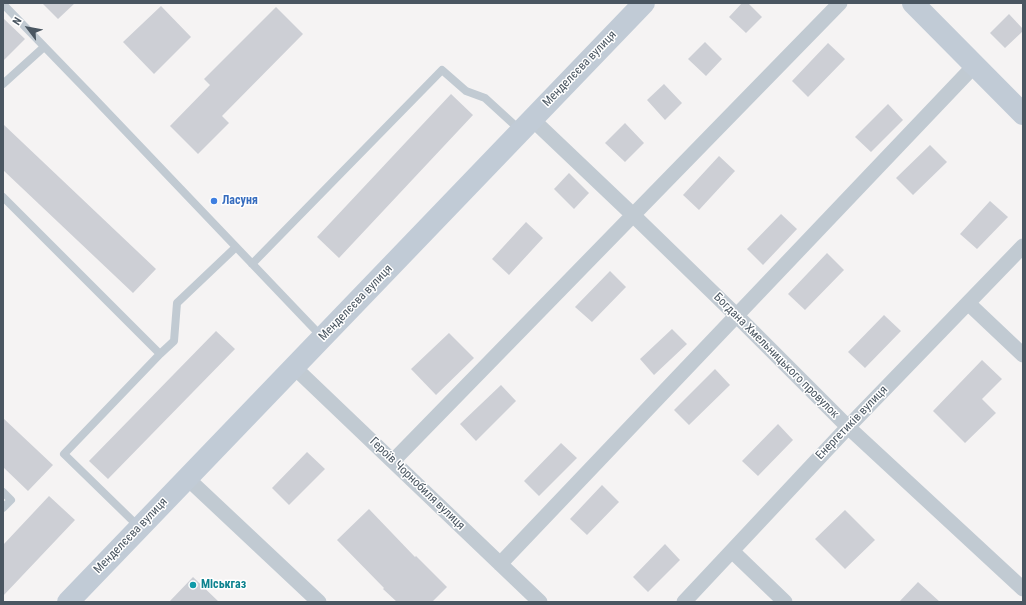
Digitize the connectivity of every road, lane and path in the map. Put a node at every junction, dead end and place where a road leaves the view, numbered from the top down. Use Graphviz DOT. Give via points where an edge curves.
graph roads {
  1 [pos="644,3"];
  2 [pos="840,3"];
  3 [pos="913,3"];
  4 [pos="3,4"];
  5 [pos="44,47"];
  6 [pos="975,65"];
  7 [pos="3,84"];
  8 [pos="1023,114"];
  9 [pos="527,125"];
  10 [pos="3,197"];
  11 [pos="633,215"];
  12 [pos="1023,246"];
  13 [pos="236,247"];
  14 [pos="252,264"];
  15 [pos="968,303"];
  16 [pos="736,315"];
  17 [pos="322,338"];
  18 [pos="160,354"];
  19 [pos="1023,355"];
  20 [pos="294,367"];
  21 [pos="848,427"];
  22 [pos="393,461"];
  23 [pos="187,478"];
  24 [pos="3,492"];
  25 [pos="3,508"];
  26 [pos="139,528"];
  27 [pos="732,551"];
  28 [pos="500,564"];
  29 [pos="1023,590"];
  30 [pos="68,602"];
  31 [pos="319,602"];
  32 [pos="540,602"];
  33 [pos="684,602"];
  34 [pos="786,602"];
  1 -- 9 [label="street, Менделєєва вулиця"];
  2 -- 11 [label="street"];
  3 -- 6 [label="street"];
  4 -- 5 [label="lane"];
  5 -- 7 [label="lane"];
  5 -- 13 [label="lane"];
  6 -- 8 [label="street"];
  6 -- 16 [label="street"];
  9 -- 11 [label="street, Богдана Хмельницького провулок"];
  9 -- 14 [label="lane" via="485,98 466,91 442,70"];
  9 -- 17 [label="street, Менделєєва вулиця"];
  10 -- 18 [label="lane"];
  11 -- 16 [label="street, Богдана Хмельницького провулок"];
  11 -- 22 [label="street"];
  12 -- 15 [label="street, Енергетиків вулиця"];
  13 -- 14 [label="lane"];
  13 -- 18 [label="lane" via="176,303 174,341"];
  14 -- 17 [label="lane"];
  15 -- 19 [label="street"];
  15 -- 21 [label="street, Енергетиків вулиця"];
  16 -- 21 [label="street, Богдана Хмельницького провулок"];
  16 -- 28 [label="street"];
  17 -- 20 [label="street, Менделєєва вулиця"];
  18 -- 26 [label="lane" via="64,454"];
  20 -- 22 [label="street, Героїв Чорнобиля вулиця"];
  20 -- 23 [label="street, Менделєєва вулиця"];
  21 -- 27 [label="street, Енергетиків вулиця"];
  21 -- 29 [label="street, Богдана Хмельницького провулок"];
  22 -- 28 [label="street, Героїв Чорнобиля вулиця"];
  23 -- 26 [label="street, Менделєєва вулиця"];
  23 -- 31 [label="street"];
  24 -- 25 [label="lane" via="11,500"];
  26 -- 30 [label="street, Менделєєва вулиця"];
  27 -- 33 [label="street, Енергетиків вулиця"];
  27 -- 34 [label="street"];
  28 -- 32 [label="street, Героїв Чорнобиля вулиця"];
}
